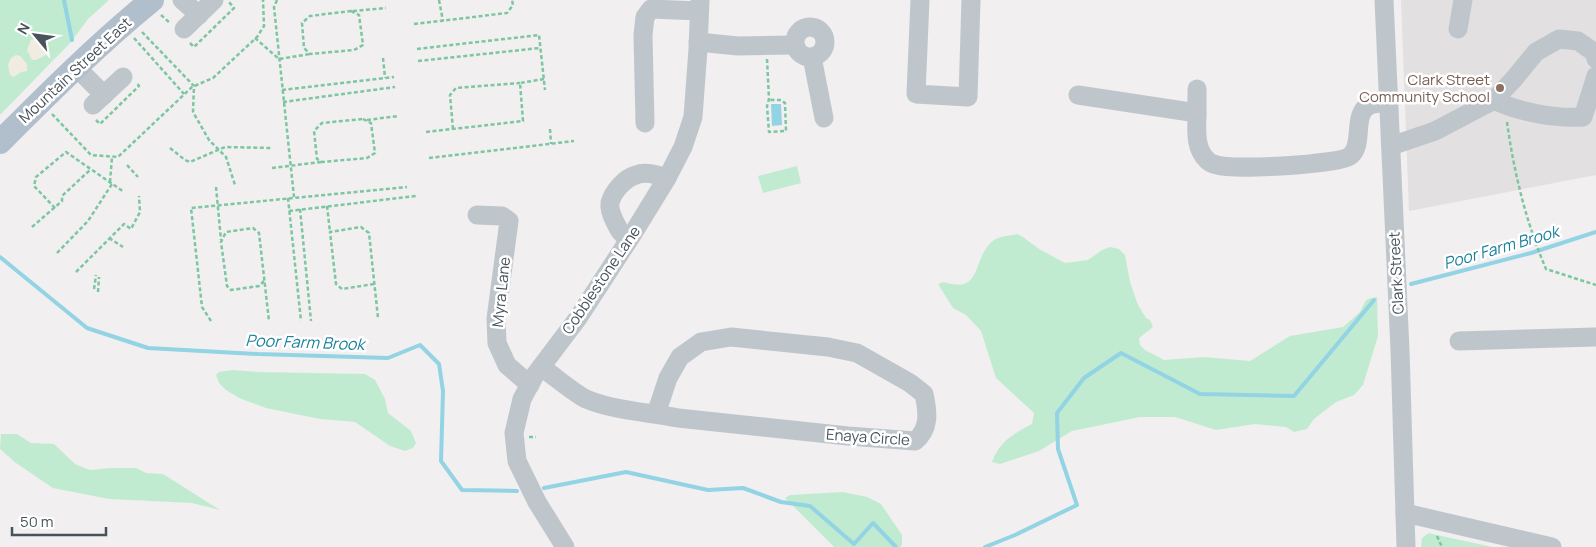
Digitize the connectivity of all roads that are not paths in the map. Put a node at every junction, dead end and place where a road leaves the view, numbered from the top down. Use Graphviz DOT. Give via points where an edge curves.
graph roads {
  1 [pos="152,0"];
  2 [pos="182,0"];
  3 [pos="214,0"];
  4 [pos="920,0"];
  5 [pos="971,0"];
  6 [pos="1384,0"];
  7 [pos="1464,0"];
  8 [pos="699,6"];
  9 [pos="199,15"];
  10 [pos="184,29"];
  11 [pos="1458,29"];
  12 [pos="698,42"];
  13 [pos="795,45"];
  14 [pos="812,57"];
  15 [pos="1596,58"];
  16 [pos="76,67"];
  17 [pos="1596,76"];
  18 [pos="123,77"];
  19 [pos="1197,89"];
  20 [pos="1078,95"];
  21 [pos="1389,103"];
  22 [pos="1500,103"];
  23 [pos="1197,113"];
  24 [pos="824,118"];
  25 [pos="1590,118"];
  26 [pos="645,124"];
  27 [pos="0,142"];
  28 [pos="1391,146"];
  29 [pos="667,178"];
  30 [pos="478,214"];
  31 [pos="629,239"];
  32 [pos="1596,336"];
  33 [pos="1459,341"];
  34 [pos="541,367"];
  35 [pos="530,385"];
  36 [pos="656,414"];
  37 [pos="1405,512"];
  38 [pos="565,547"];
  39 [pos="1406,547"];
  40 [pos="1552,547"];
  1 -- 16 [label="main road, Mountain Street East"];
  2 -- 9 [label="street"];
  3 -- 9 [label="street"];
  4 -- 5 [label="street" via="916,94 968,97"];
  6 -- 21 [label="street, Clark Street"];
  7 -- 11 [label="street"];
  8 -- 12 [label="street, Cobblestone Lane"];
  8 -- 26 [label="street" via="651,9 645,17"];
  9 -- 10 [label="street"];
  12 -- 13 [label="street" via="738,46"];
  12 -- 29 [label="street, Cobblestone Lane" via="693,118"];
  13 -- 14 [label="street" via="801,55"];
  13 -- 14 [label="street" via="796,36 803,28 812,27 820,31 825,37 825,48"];
  14 -- 24 [label="street"];
  15 -- 22 [label="street" via="1595,53 1578,42 1559,39 1536,52 1513,80"];
  16 -- 18 [label="street" via="99,100"];
  16 -- 27 [label="main road, Mountain Street East"];
  17 -- 25 [label="street"];
  19 -- 23 [label="street"];
  20 -- 23 [label="street"];
  21 -- 23 [label="street" via="1372,104 1365,109 1358,125 1356,149 1348,157 1332,162 1289,166 1222,166 1210,162 1200,152 1197,142"];
  21 -- 28 [label="street, Clark Street"];
  22 -- 25 [label="street" via="1542,114"];
  22 -- 28 [label="street"];
  28 -- 37 [label="street, Clark Street"];
  29 -- 31 [label="street, Cobblestone Lane"];
  29 -- 31 [label="street" via="636,174 618,188 610,203 611,214 621,235"];
  30 -- 35 [label="street, Myra Lane" via="502,216 509,221 496,319 497,343 507,365"];
  31 -- 34 [label="street, Cobblestone Lane" via="578,318"];
  32 -- 33 [label="street"];
  34 -- 35 [label="street, Cobblestone Lane"];
  34 -- 36 [label="street, Enaya Circle" via="585,398 630,411"];
  35 -- 38 [label="street, Cobblestone Lane" via="522,399 514,433 517,461 537,502"];
  36 -- 36 [label="street, Enaya Circle" via="915,442 923,435 928,413 924,394 857,353 731,337 701,342 680,357 668,378"];
  37 -- 39 [label="street, Clark Street"];
  37 -- 40 [label="street"];
}
